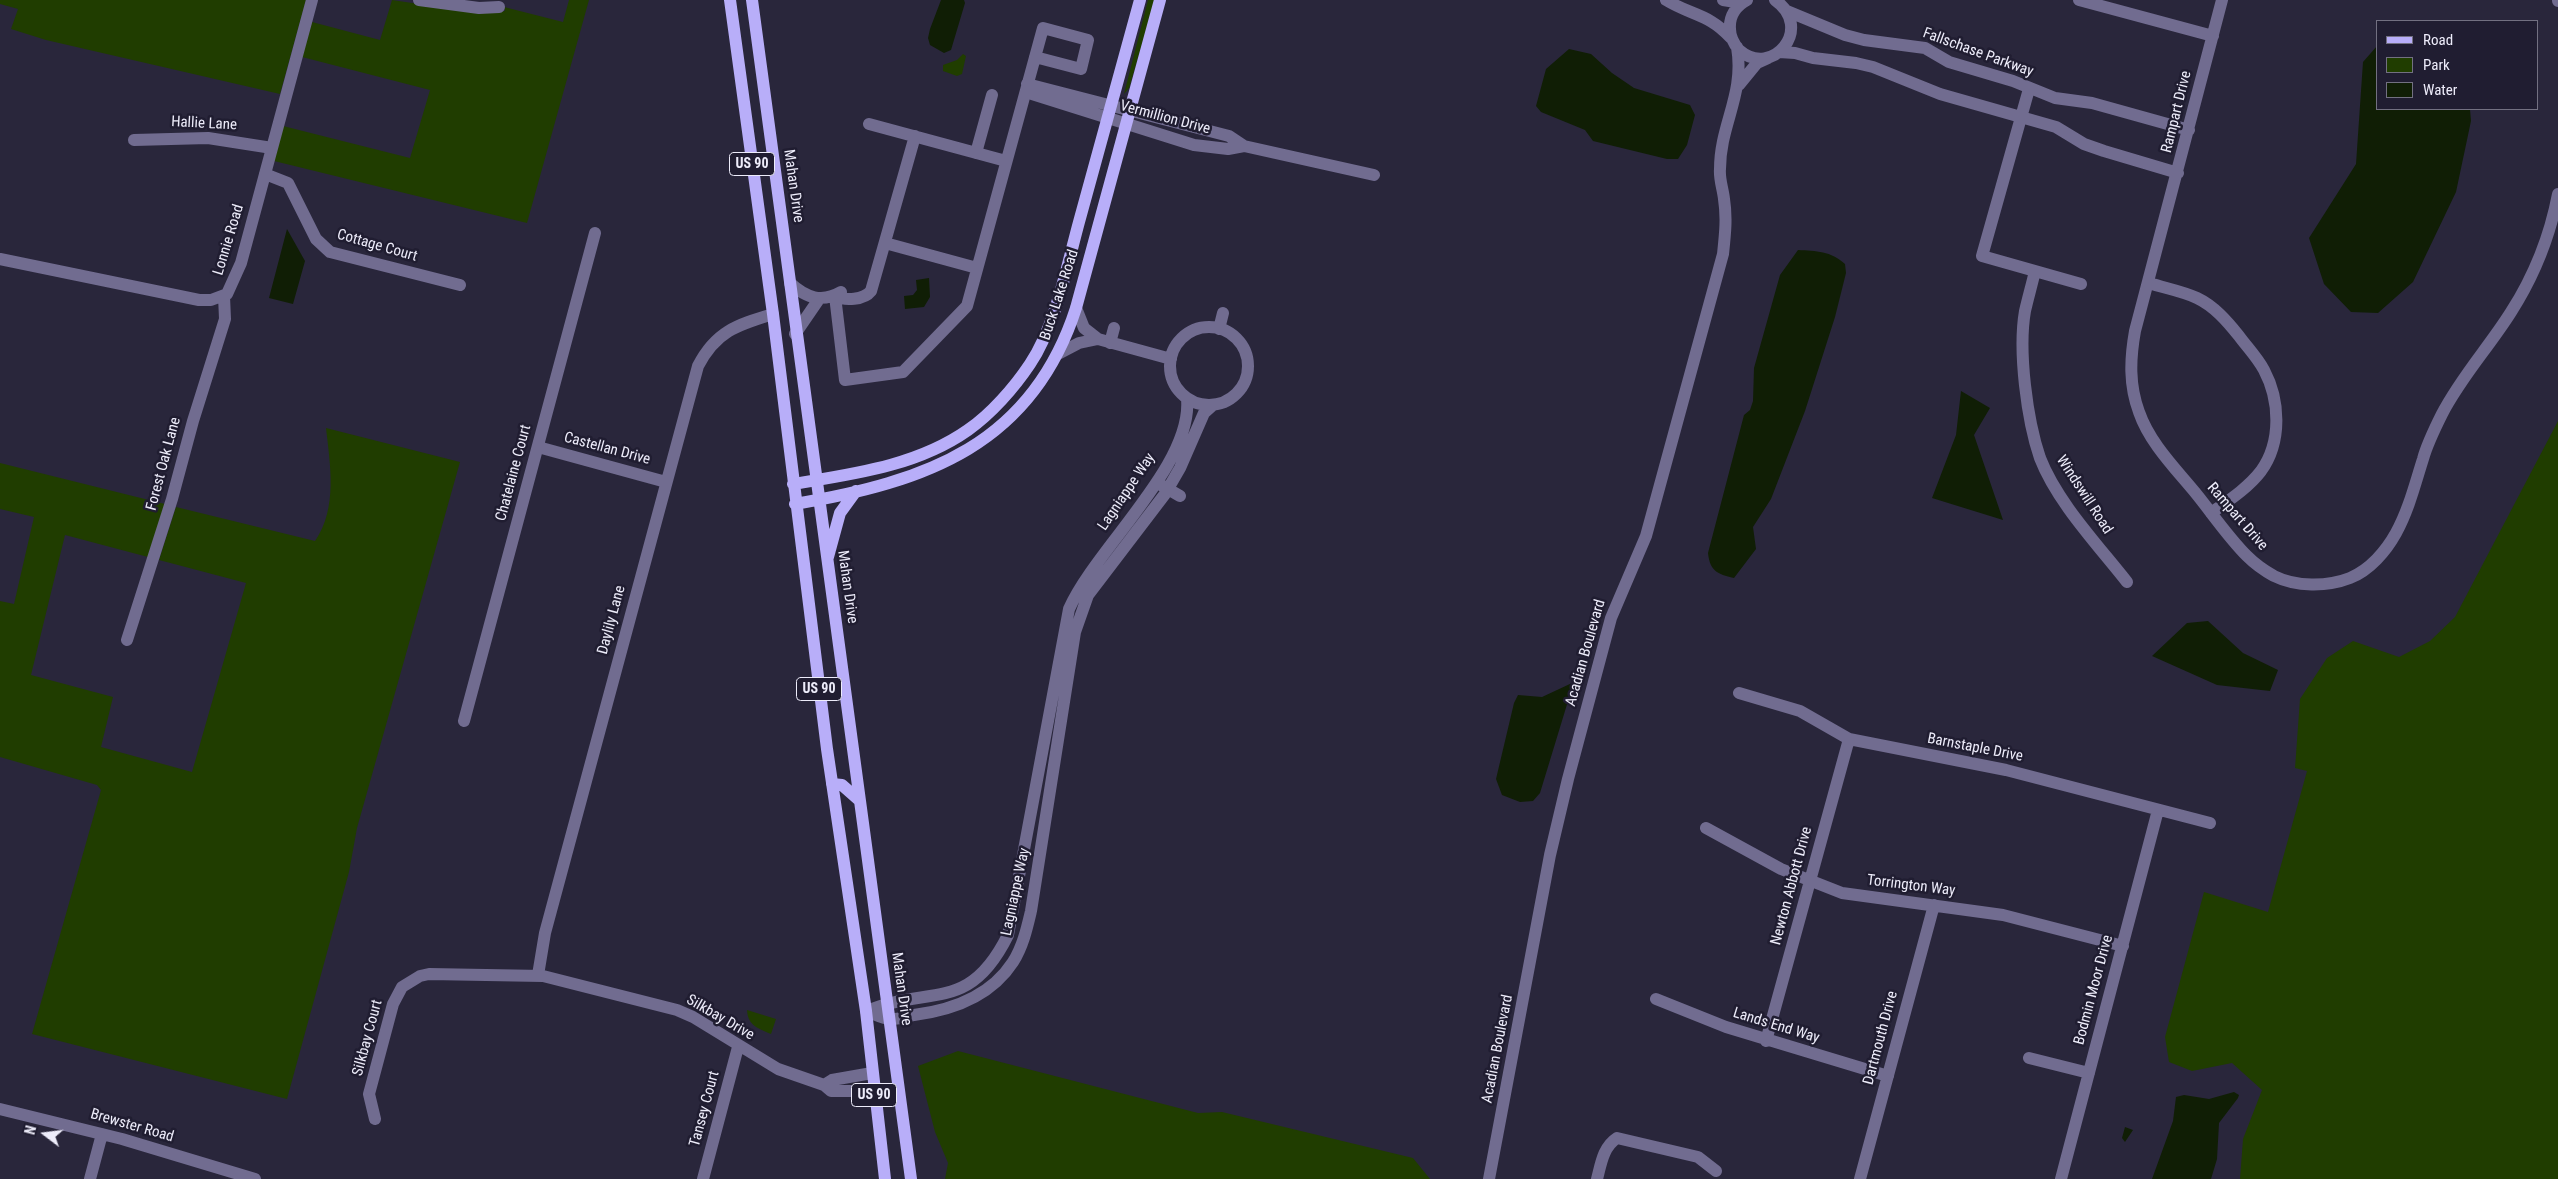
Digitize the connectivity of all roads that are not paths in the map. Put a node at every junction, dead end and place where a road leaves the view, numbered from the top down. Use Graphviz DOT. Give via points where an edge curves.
graph roads {
  1 [pos="312,0"];
  2 [pos="420,0"];
  3 [pos="730,0"];
  4 [pos="752,0"];
  5 [pos="1140,0"];
  6 [pos="1160,0"];
  7 [pos="1666,0"];
  8 [pos="1723,0"];
  9 [pos="2079,0"];
  10 [pos="2222,0"];
  11 [pos="1744,2"];
  12 [pos="1781,4"];
  13 [pos="498,7"];
  14 [pos="2213,36"];
  15 [pos="1734,42"];
  16 [pos="1774,55"];
  17 [pos="1034,57"];
  18 [pos="1739,85"];
  19 [pos="1026,88"];
  20 [pos="2030,89"];
  21 [pos="992,95"];
  22 [pos="1071,101"];
  23 [pos="1111,104"];
  24 [pos="1132,110"];
  25 [pos="2022,117"];
  26 [pos="1107,120"];
  27 [pos="869,124"];
  28 [pos="1128,124"];
  29 [pos="2188,130"];
  30 [pos="915,136"];
  31 [pos="134,140"];
  32 [pos="1244,146"];
  33 [pos="272,148"];
  34 [pos="976,152"];
  35 [pos="1006,160"];
  36 [pos="752,165"];
  37 [pos="2178,173"];
  38 [pos="265,174"];
  39 [pos="1374,175"];
  40 [pos="777,191"];
  41 [pos="2558,194"];
  42 [pos="595,233"];
  43 [pos="885,243"];
  44 [pos="0,259"];
  45 [pos="977,268"];
  46 [pos="2036,271"];
  47 [pos="790,283"];
  48 [pos="2149,283"];
  49 [pos="2081,284"];
  50 [pos="460,285"];
  51 [pos="224,296"];
  52 [pos="835,296"];
  53 [pos="819,299"];
  54 [pos="1076,308"];
  55 [pos="1223,313"];
  56 [pos="773,314"];
  57 [pos="1114,328"];
  58 [pos="1219,329"];
  59 [pos="795,334"];
  60 [pos="1104,341"];
  61 [pos="1058,354"];
  62 [pos="1171,359"];
  63 [pos="1187,399"];
  64 [pos="1213,405"];
  65 [pos="538,447"];
  66 [pos="816,481"];
  67 [pos="666,482"];
  68 [pos="1157,483"];
  69 [pos="793,484"];
  70 [pos="1168,490"];
  71 [pos="856,491"];
  72 [pos="1180,496"];
  73 [pos="818,500"];
  74 [pos="795,504"];
  75 [pos="2211,513"];
  76 [pos="827,564"];
  77 [pos="2127,582"];
  78 [pos="1080,600"];
  79 [pos="127,640"];
  80 [pos="1739,693"];
  81 [pos="1051,705"];
  82 [pos="1064,706"];
  83 [pos="464,721"];
  84 [pos="1849,739"];
  85 [pos="832,784"];
  86 [pos="859,800"];
  87 [pos="2158,810"];
  88 [pos="1032,811"];
  89 [pos="1047,815"];
  90 [pos="2210,822"];
  91 [pos="1706,828"];
  92 [pos="1810,882"];
  93 [pos="1934,906"];
  94 [pos="2123,946"];
  95 [pos="538,976"];
  96 [pos="1656,999"];
  97 [pos="887,1003"];
  98 [pos="866,1011"];
  99 [pos="889,1019"];
  100 [pos="1766,1041"];
  101 [pos="738,1047"];
  102 [pos="2029,1058"];
  103 [pos="2089,1073"];
  104 [pos="872,1074"];
  105 [pos="1888,1076"];
  106 [pos="824,1085"];
  107 [pos="874,1091"];
  108 [pos="0,1108"];
  109 [pos="375,1119"];
  110 [pos="102,1134"];
  111 [pos="1720,1172"];
  112 [pos="90,1179"];
  113 [pos="255,1179"];
  114 [pos="703,1179"];
  115 [pos="885,1179"];
  116 [pos="911,1179"];
  117 [pos="1489,1179"];
  118 [pos="1597,1179"];
  119 [pos="1860,1179"];
  120 [pos="2061,1179"];
  1 -- 33 [label="street, Lonnie Road"];
  2 -- 13 [label="street" via="479,8"];
  3 -- 36 [label="main road, US 90"];
  4 -- 40 [label="main road, Mahan Drive / US 90"];
  5 -- 23 [label="main road, Buck Lake Road"];
  6 -- 24 [label="main road, Buck Lake Road"];
  7 -- 15 [label="street" via="1718,24"];
  8 -- 11 [label="street"];
  9 -- 14 [label="street"];
  10 -- 14 [label="street, Rampart Drive"];
  11 -- 15 [label="street, Acadian Boulevard" via="1731,19"];
  12 -- 16 [label="street" via="1790,18 1791,33 1789,40"];
  12 -- 20 [label="street, Fallschase Parkway" via="1845,35 1925,48 1949,62"];
  14 -- 29 [label="street, Rampart Drive"];
  15 -- 16 [label="street" via="1752,57"];
  15 -- 18 [label="street, Acadian Boulevard" via="1740,66"];
  16 -- 18 [label="street, Acadian Boulevard" via="1757,63"];
  16 -- 25 [label="street" via="1796,53 1856,62 1940,94"];
  17 -- 19 [label="street"];
  18 -- 117 [label="street, Acadian Boulevard" via="1719,170 1726,229 1723,254 1646,536 1611,618 1568,779 1550,855"];
  19 -- 22 [label="street"];
  19 -- 22 [label="street" via="1048,90"];
  19 -- 35 [label="street"];
  20 -- 25 [label="street"];
  20 -- 29 [label="street, Fallschase Parkway"];
  21 -- 34 [label="street"];
  22 -- 23 [label="street, Vermillion Drive"];
  22 -- 26 [label="street, Vermillion Drive"];
  23 -- 24 [label="street, Vermillion Drive"];
  23 -- 26 [label="main road, Buck Lake Road"];
  24 -- 28 [label="main road, Buck Lake Road"];
  24 -- 32 [label="street, Vermillion Drive" via="1229,136"];
  25 -- 37 [label="street" via="2056,127 2084,144"];
  25 -- 46 [label="street" via="1982,256"];
  26 -- 28 [label="street, Vermillion Drive"];
  26 -- 66 [label="main road, Buck Lake Road" via="1060,291 1030,364 1003,397 969,429 918,456"];
  27 -- 30 [label="street"];
  28 -- 32 [label="street, Vermillion Drive" via="1194,145 1228,149"];
  28 -- 54 [label="main road, Buck Lake Road"];
  29 -- 37 [label="street, Rampart Drive"];
  30 -- 34 [label="street"];
  30 -- 43 [label="street"];
  31 -- 33 [label="street, Hallie Lane" via="208,138"];
  32 -- 39 [label="street, Vermillion Drive"];
  33 -- 38 [label="street, Lonnie Road"];
  34 -- 35 [label="street"];
  35 -- 45 [label="street"];
  36 -- 40 [label="main road" via="764,169"];
  36 -- 56 [label="main road, US 90"];
  37 -- 48 [label="street, Rampart Drive"];
  38 -- 50 [label="street, Cottage Court" via="288,183 316,239 330,252"];
  38 -- 51 [label="street, Lonnie Road" via="241,263 232,286"];
  40 -- 47 [label="main road, Mahan Drive / US 90"];
  41 -- 75 [label="street, Rampart Drive" via="2541,254 2527,285 2443,413 2423,458 2404,518 2382,552 2366,569 2350,578 2326,584 2296,583 2276,577 2248,557"];
  42 -- 65 [label="street, Chatelaine Court"];
  43 -- 45 [label="street"];
  43 -- 52 [label="street" via="868,295 841,299"];
  44 -- 51 [label="street, Lonnie Road" via="199,300"];
  45 -- 52 [label="street" via="967,306 903,372 845,380"];
  46 -- 49 [label="street"];
  46 -- 77 [label="street, Windswill Road" via="2025,313 2024,344 2030,421 2041,459 2060,494"];
  47 -- 53 [label="street" via="800,292"];
  47 -- 59 [label="main road, Mahan Drive / US 90"];
  48 -- 75 [label="street, Rampart Drive" via="2134,331 2130,359 2134,397 2147,430"];
  48 -- 75 [label="street" via="2197,298 2215,310 2257,359 2271,385 2277,411 2276,434 2269,456 2261,471 2248,484"];
  51 -- 79 [label="street, Forest Oak Lane" via="225,319"];
  52 -- 53 [label="street"];
  53 -- 59 [label="street"];
  54 -- 60 [label="street" via="1084,328"];
  54 -- 61 [label="main road, Buck Lake Road"];
  55 -- 58 [label="street"];
  56 -- 67 [label="street, Daylily Lane" via="733,327 707,348 691,388"];
  56 -- 69 [label="main road, US 90"];
  57 -- 60 [label="street"];
  58 -- 62 [label="street" via="1194,330 1183,337"];
  58 -- 64 [label="street" via="1231,334 1241,344 1248,369 1237,394 1226,402"];
  59 -- 66 [label="main road, Mahan Drive / US 90"];
  60 -- 61 [label="street" via="1079,343"];
  60 -- 62 [label="street"];
  61 -- 71 [label="main road, Buck Lake Road" via="1018,411 987,438 953,459 915,476"];
  62 -- 63 [label="street" via="1172,377 1177,389"];
  63 -- 64 [label="street"];
  63 -- 68 [label="street, Lagniappe Way" via="1188,413 1181,434"];
  64 -- 70 [label="street, Lagniappe Way" via="1204,413"];
  65 -- 67 [label="street, Castellan Drive"];
  65 -- 83 [label="street, Chatelaine Court"];
  66 -- 69 [label="main road, Buck Lake Road"];
  66 -- 73 [label="main road, Mahan Drive / US 90"];
  67 -- 95 [label="street, Daylily Lane" via="545,933"];
  68 -- 70 [label="street"];
  68 -- 78 [label="street, Lagniappe Way" via="1091,569"];
  69 -- 74 [label="main road, US 90"];
  70 -- 72 [label="street"];
  70 -- 78 [label="street, Lagniappe Way"];
  71 -- 73 [label="main road, Buck Lake Road"];
  71 -- 76 [label="main road" via="840,513"];
  73 -- 74 [label="main road, Buck Lake Road"];
  73 -- 76 [label="main road, Mahan Drive / US 90"];
  74 -- 85 [label="main road, US 90"];
  76 -- 86 [label="main road, Mahan Drive / US 90"];
  78 -- 81 [label="street, Lagniappe Way" via="1064,627"];
  78 -- 82 [label="street, Lagniappe Way"];
  80 -- 84 [label="street, Barnstaple Drive" via="1800,712"];
  81 -- 82 [label="street"];
  81 -- 88 [label="street, Lagniappe Way"];
  82 -- 89 [label="street, Lagniappe Way"];
  84 -- 87 [label="street, Barnstaple Drive" via="2006,770"];
  84 -- 92 [label="street, Newton Abbott Drive"];
  85 -- 86 [label="main road" via="842,785"];
  85 -- 98 [label="main road, US 90"];
  86 -- 97 [label="main road, Mahan Drive / US 90"];
  87 -- 90 [label="street, Barnstaple Drive"];
  87 -- 94 [label="street, Bodmin Moor Drive"];
  88 -- 89 [label="street"];
  88 -- 97 [label="street, Lagniappe Way" via="1008,935 996,958 962,989"];
  89 -- 99 [label="street, Lagniappe Way" via="1031,911 1013,962 990,987 972,1000 938,1012"];
  91 -- 92 [label="street, Torrington Way" via="1754,856"];
  92 -- 93 [label="street, Torrington Way" via="1842,893"];
  92 -- 100 [label="street, Newton Abbott Drive"];
  93 -- 94 [label="street, Torrington Way" via="2003,915"];
  93 -- 105 [label="street, Dartmouth Drive"];
  94 -- 103 [label="street, Bodmin Moor Drive"];
  95 -- 101 [label="street, Silkbay Drive" via="677,1010"];
  95 -- 109 [label="street, Silkbay Court" via="429,974 402,987 393,1004 369,1094"];
  96 -- 100 [label="street, Lands End Way"];
  97 -- 98 [label="street, Lagniappe Way"];
  97 -- 99 [label="main road, Mahan Drive / US 90"];
  98 -- 99 [label="street, Lagniappe Way"];
  98 -- 104 [label="main road, US 90"];
  99 -- 116 [label="main road, Mahan Drive / US 90"];
  100 -- 105 [label="street, Lands End Way"];
  101 -- 106 [label="street, Silkbay Drive" via="778,1069"];
  101 -- 114 [label="street, Tansey Court"];
  102 -- 103 [label="street"];
  103 -- 120 [label="street, Bodmin Moor Drive"];
  104 -- 106 [label="street" via="832,1080"];
  104 -- 107 [label="main road, US 90"];
  105 -- 119 [label="street, Dartmouth Drive"];
  106 -- 107 [label="street" via="838,1092"];
  107 -- 115 [label="main road, US 90"];
  108 -- 110 [label="street, Brewster Road"];
  110 -- 112 [label="street"];
  110 -- 113 [label="street, Brewster Road"];
  111 -- 118 [label="street" via="1698,1157 1627,1139 1608,1138"];
}
